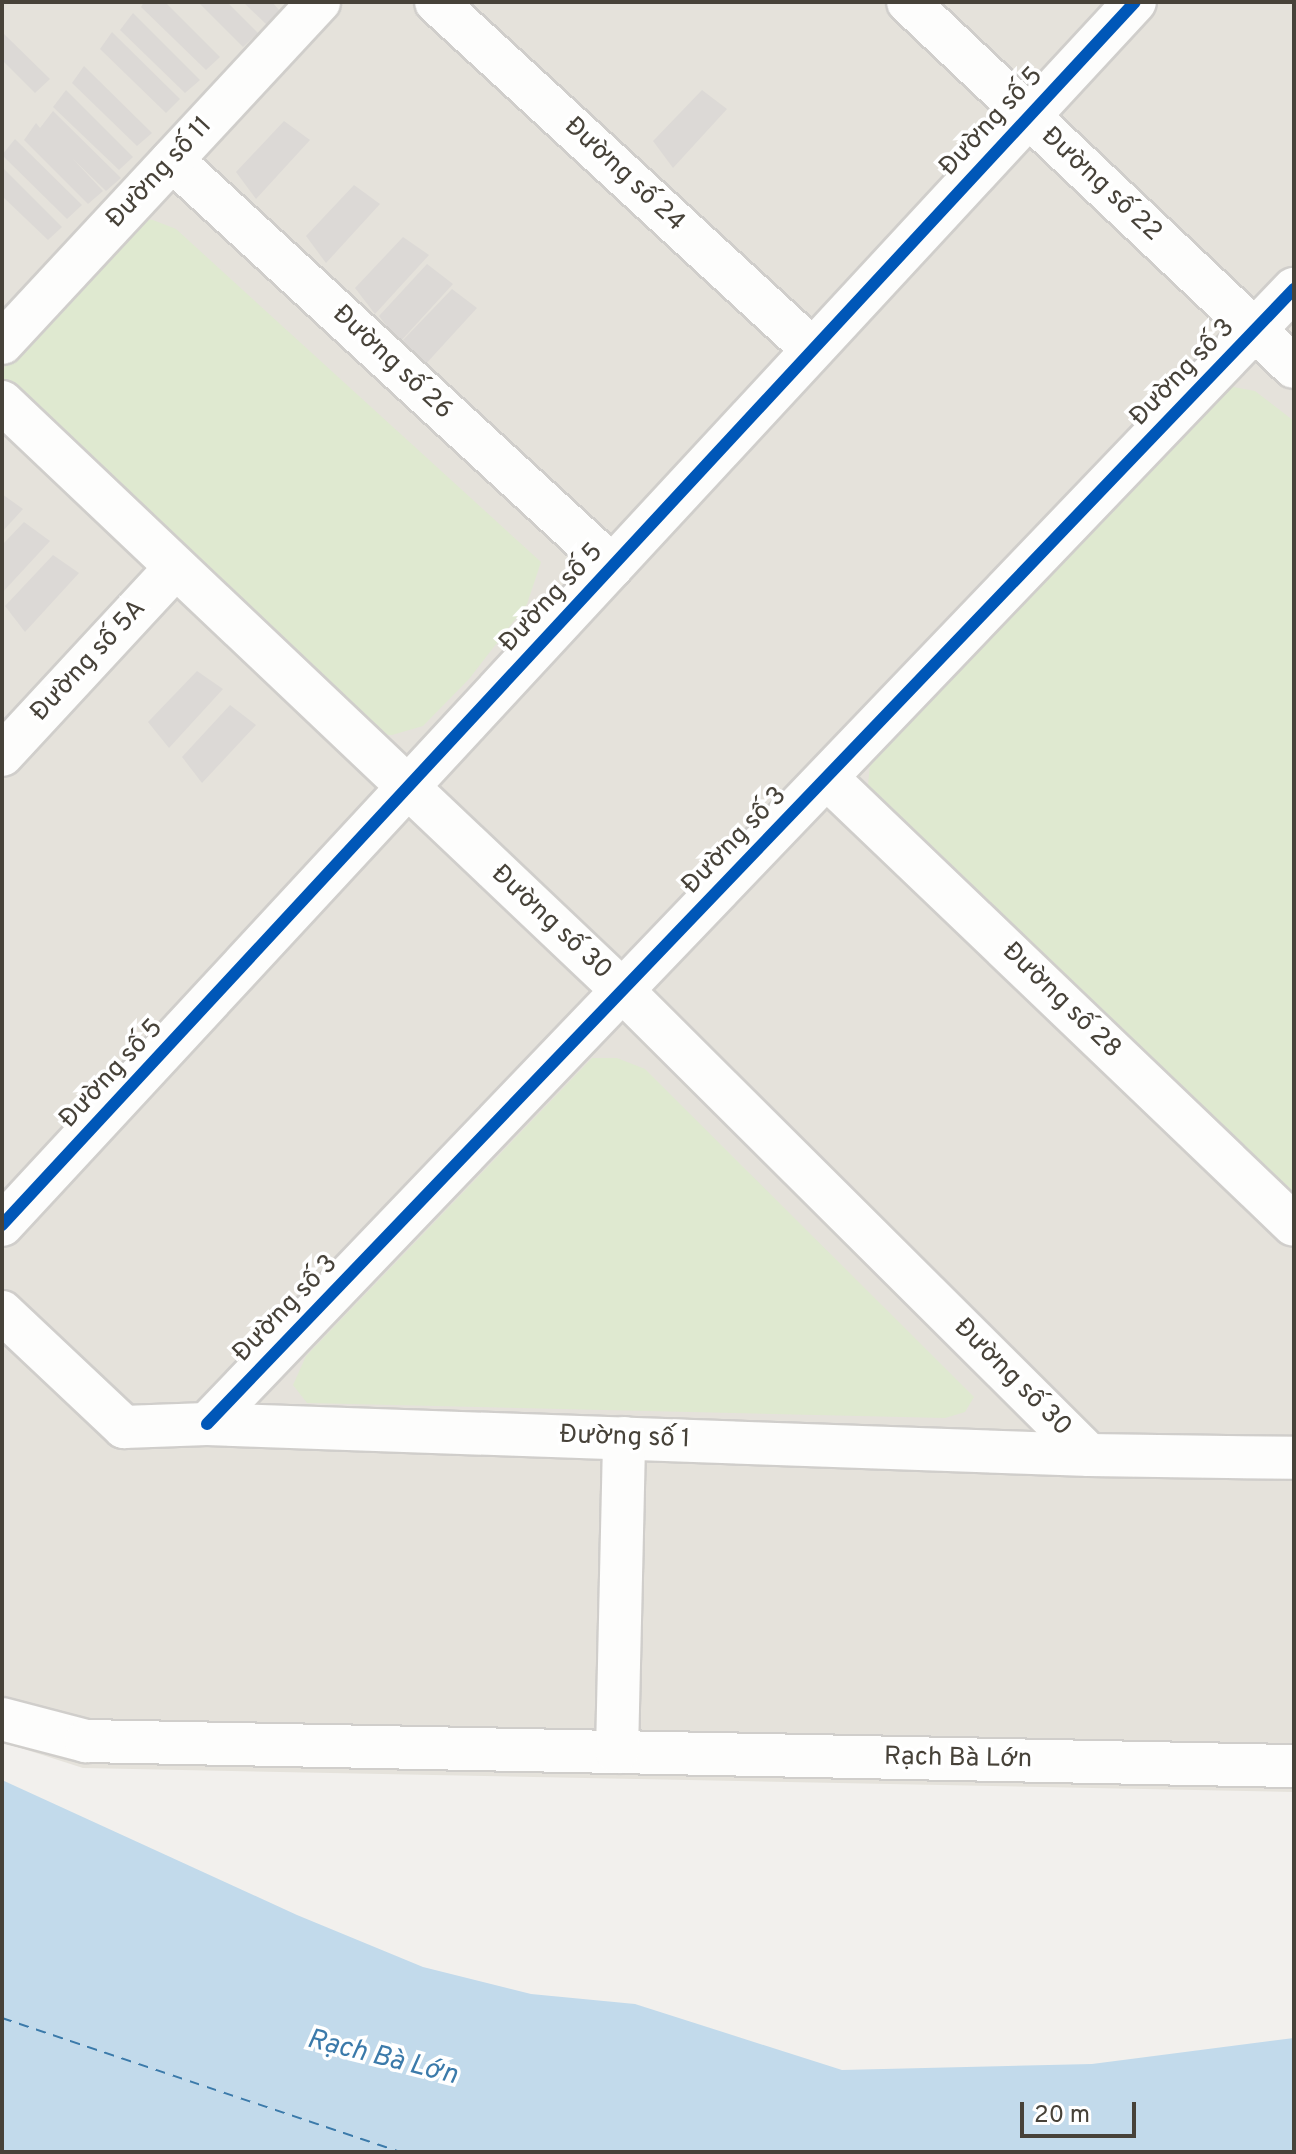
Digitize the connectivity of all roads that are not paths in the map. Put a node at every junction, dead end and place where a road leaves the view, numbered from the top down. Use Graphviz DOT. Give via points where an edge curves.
graph roads {
  1 [pos="319,2"];
  2 [pos="436,2"];
  3 [pos="908,2"];
  4 [pos="1135,2"];
  5 [pos="1027,116"];
  6 [pos="172,160"];
  7 [pos="1294,289"];
  8 [pos="1254,330"];
  9 [pos="2,343"];
  10 [pos="812,349"];
  11 [pos="1294,367"];
  12 [pos="2,402"];
  13 [pos="612,566"];
  14 [pos="175,568"];
  15 [pos="2,755"];
  16 [pos="827,778"];
  17 [pos="406,788"];
  18 [pos="621,989"];
  19 [pos="2,1225"];
  20 [pos="1294,1225"];
  21 [pos="2,1312"];
  22 [pos="207,1424"];
  23 [pos="624,1438"];
  24 [pos="1089,1455"];
  25 [pos="1294,1458"];
  26 [pos="2,1719"];
  27 [pos="617,1752"];
  28 [pos="1294,1766"];
  1 -- 6 [label="street, Đường số 11"];
  2 -- 10 [label="street, Đường số 24"];
  3 -- 5 [label="street, Đường số 22"];
  4 -- 5 [label="street, Đường số 5"];
  5 -- 8 [label="street, Đường số 22"];
  5 -- 10 [label="street, Đường số 5"];
  6 -- 9 [label="street, Đường số 11"];
  6 -- 13 [label="street, Đường số 26"];
  7 -- 8 [label="street, Đường số 3"];
  8 -- 11 [label="street, Đường số 22"];
  8 -- 16 [label="street, Đường số 3"];
  10 -- 13 [label="street, Đường số 5"];
  12 -- 14 [label="street, Đường số 30"];
  13 -- 17 [label="street, Đường số 5"];
  14 -- 15 [label="street, Đường số 5A"];
  14 -- 17 [label="street, Đường số 30"];
  16 -- 18 [label="street, Đường số 3"];
  16 -- 20 [label="street, Đường số 28"];
  17 -- 18 [label="street, Đường số 30"];
  17 -- 19 [label="street, Đường số 5"];
  18 -- 22 [label="street, Đường số 3"];
  18 -- 24 [label="street, Đường số 30"];
  21 -- 22 [label="street, Đường số 1" via="124,1427"];
  22 -- 23 [label="street, Đường số 1"];
  23 -- 24 [label="street, Đường số 1"];
  23 -- 27 [label="street"];
  24 -- 25 [label="street, Đường số 1"];
  26 -- 27 [label="street, Rạch Bà Lớn" via="86,1741"];
  27 -- 28 [label="street, Rạch Bà Lớn"];
}
